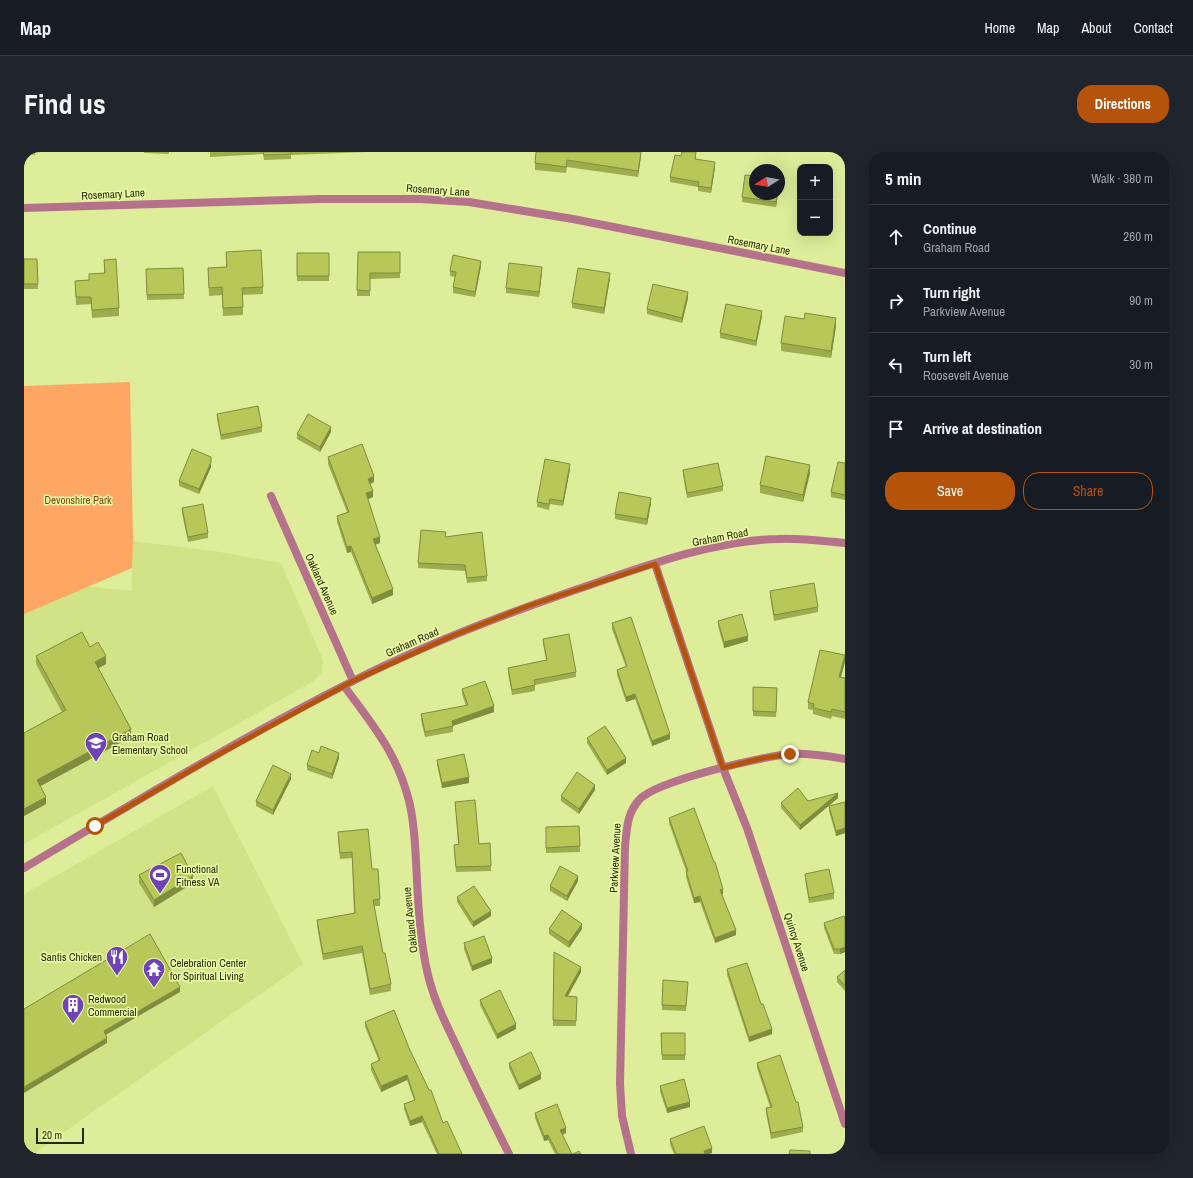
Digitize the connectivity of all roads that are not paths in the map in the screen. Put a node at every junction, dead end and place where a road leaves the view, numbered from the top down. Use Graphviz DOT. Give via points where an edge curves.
graph roads {
  1 [pos="24,208"];
  2 [pos="845,273"];
  3 [pos="270,496"];
  4 [pos="845,543"];
  5 [pos="655,564"];
  6 [pos="353,681"];
  7 [pos="344,686"];
  8 [pos="845,759"];
  9 [pos="723,768"];
  10 [pos="24,868"];
  11 [pos="845,1124"];
  12 [pos="509,1154"];
  13 [pos="631,1154"];
  1 -- 2 [label="street, Rosemary Lane" via="321,199 420,199 462,202 573,219"];
  3 -- 6 [label="street, Oakland Avenue"];
  4 -- 5 [label="street, Graham Road" via="775,539 725,545"];
  5 -- 6 [label="street, Graham Road" via="528,606 452,636"];
  5 -- 9 [label="street"];
  6 -- 7 [label="street, Graham Road"];
  7 -- 10 [label="street, Graham Road" via="205,762"];
  7 -- 12 [label="street, Oakland Avenue" via="382,738 402,777 410,802 414,829 419,917 428,976 439,1008"];
  8 -- 9 [label="street, Parkview Avenue" via="790,754"];
  9 -- 11 [label="street, Quincy Avenue" via="747,828"];
  9 -- 13 [label="street, Parkview Avenue" via="685,778 648,792 639,799 627,822 620,1084 622,1116"];
}
